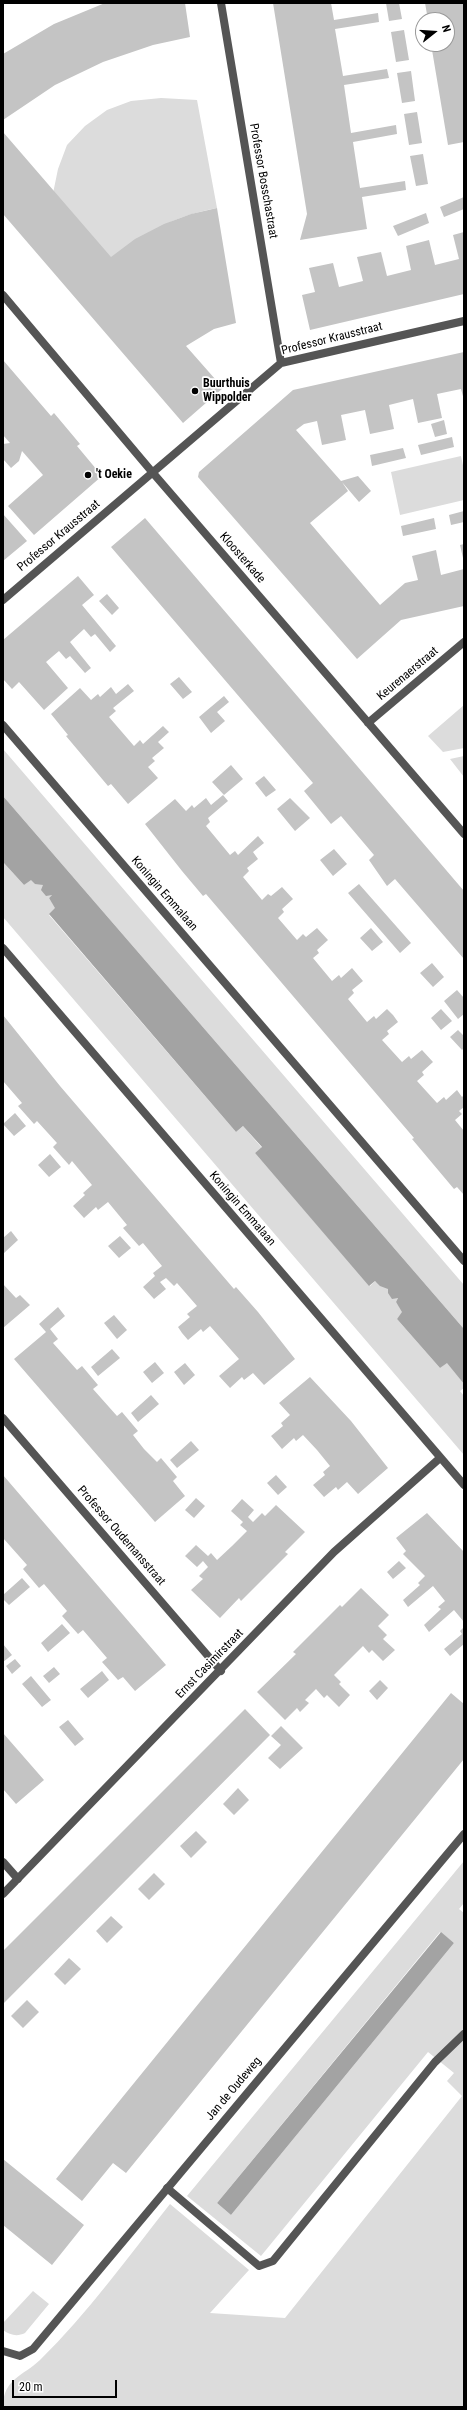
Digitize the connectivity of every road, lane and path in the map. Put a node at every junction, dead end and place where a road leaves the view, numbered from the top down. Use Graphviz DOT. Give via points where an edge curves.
graph roads {
  1 [pos="221,3"];
  2 [pos="3,295"];
  3 [pos="464,321"];
  4 [pos="281,363"];
  5 [pos="152,473"];
  6 [pos="3,600"];
  7 [pos="464,642"];
  8 [pos="368,724"];
  9 [pos="3,725"];
  10 [pos="464,834"];
  11 [pos="3,948"];
  12 [pos="464,1261"];
  13 [pos="3,1418"];
  14 [pos="440,1458"];
  15 [pos="464,1485"];
  16 [pos="221,1671"];
  17 [pos="464,1834"];
  18 [pos="3,1862"];
  19 [pos="18,1879"];
  20 [pos="3,1894"];
  21 [pos="464,2034"];
  22 [pos="167,2188"];
  23 [pos="3,2351"];
  1 -- 4 [label="street, Professor Bosschastraat"];
  2 -- 5 [label="street, Kloosterkade"];
  3 -- 4 [label="street, Professor Krausstraat"];
  4 -- 5 [label="street, Professor Krausstraat"];
  5 -- 6 [label="street, Professor Krausstraat"];
  5 -- 8 [label="street, Kloosterkade"];
  7 -- 8 [label="street, Keurenaerstraat"];
  8 -- 10 [label="street, Kloosterkade"];
  9 -- 12 [label="street, Koningin Emmalaan"];
  11 -- 14 [label="street, Koningin Emmalaan"];
  13 -- 16 [label="street, Professor Oudemansstraat"];
  14 -- 15 [label="street, Koningin Emmalaan"];
  14 -- 16 [label="street, Ernst Casimirstraat" via="334,1552"];
  16 -- 19 [label="street, Ernst Casimirstraat"];
  17 -- 22 [label="street, Jan de Oudeweg"];
  18 -- 19 [label="street"];
  19 -- 20 [label="street, Ernst Casimirstraat"];
  21 -- 22 [label="street" via="435,2062 273,2261 259,2266"];
  22 -- 23 [label="street, Jan de Oudeweg" via="33,2349 20,2356"];
}
